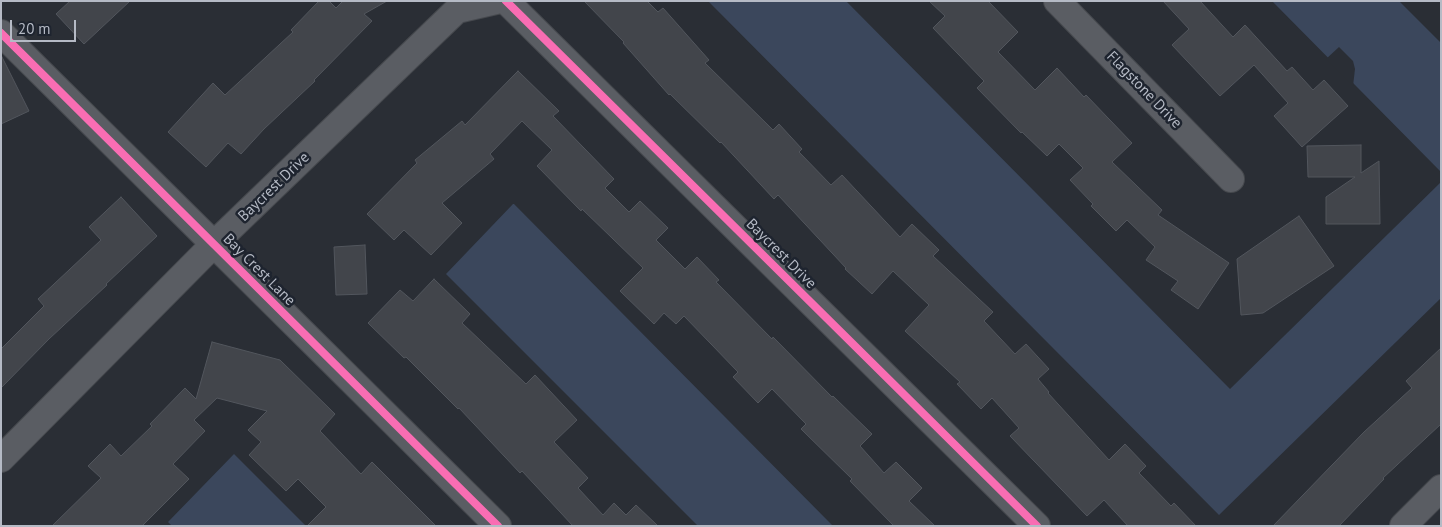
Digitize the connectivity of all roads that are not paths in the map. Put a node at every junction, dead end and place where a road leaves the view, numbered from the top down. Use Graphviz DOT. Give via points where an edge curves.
graph roads {
  1 [pos="496,1"];
  2 [pos="506,1"];
  3 [pos="1057,1"];
  4 [pos="1,33"];
  5 [pos="1231,179"];
  6 [pos="214,244"];
  7 [pos="1,459"];
  8 [pos="1441,488"];
  9 [pos="498,526"];
  10 [pos="1037,526"];
  11 [pos="1403,526"];
  1 -- 6 [label="street, Baycrest Drive" via="457,10"];
  2 -- 10 [label="street, Baycrest Drive"];
  3 -- 5 [label="street, Flagstone Drive"];
  4 -- 6 [label="street, Bay Crest Lane"];
  6 -- 7 [label="street, Baycrest Drive"];
  6 -- 9 [label="street, Bay Crest Lane"];
  8 -- 11 [label="street"];
}
